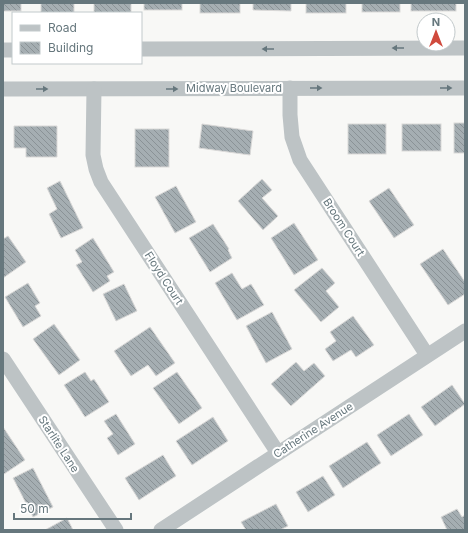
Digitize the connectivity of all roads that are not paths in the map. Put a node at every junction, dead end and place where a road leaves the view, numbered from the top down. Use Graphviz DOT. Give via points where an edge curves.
graph roads {
  1 [pos="465,48"];
  2 [pos="142,49"];
  3 [pos="290,88"];
  4 [pos="465,88"];
  5 [pos="3,89"];
  6 [pos="94,89"];
  7 [pos="465,331"];
  8 [pos="427,355"];
  9 [pos="3,359"];
  10 [pos="278,453"];
  11 [pos="116,530"];
  12 [pos="161,530"];
  1 -- 2 [label="street, one-way"];
  3 -- 4 [label="street, Midway Boulevard, one-way"];
  6 -- 3 [label="street, Midway Boulevard, one-way"];
  3 -- 8 [label="street, Broom Court" via="292,137 300,160"];
  5 -- 6 [label="street, Midway Boulevard, one-way"];
  6 -- 10 [label="street, Floyd Court" via="93,155 101,182"];
  7 -- 8 [label="street, Catherine Avenue"];
  8 -- 10 [label="street, Catherine Avenue"];
  9 -- 11 [label="street, Starlite Lane"];
  10 -- 12 [label="street, Catherine Avenue"];
}
